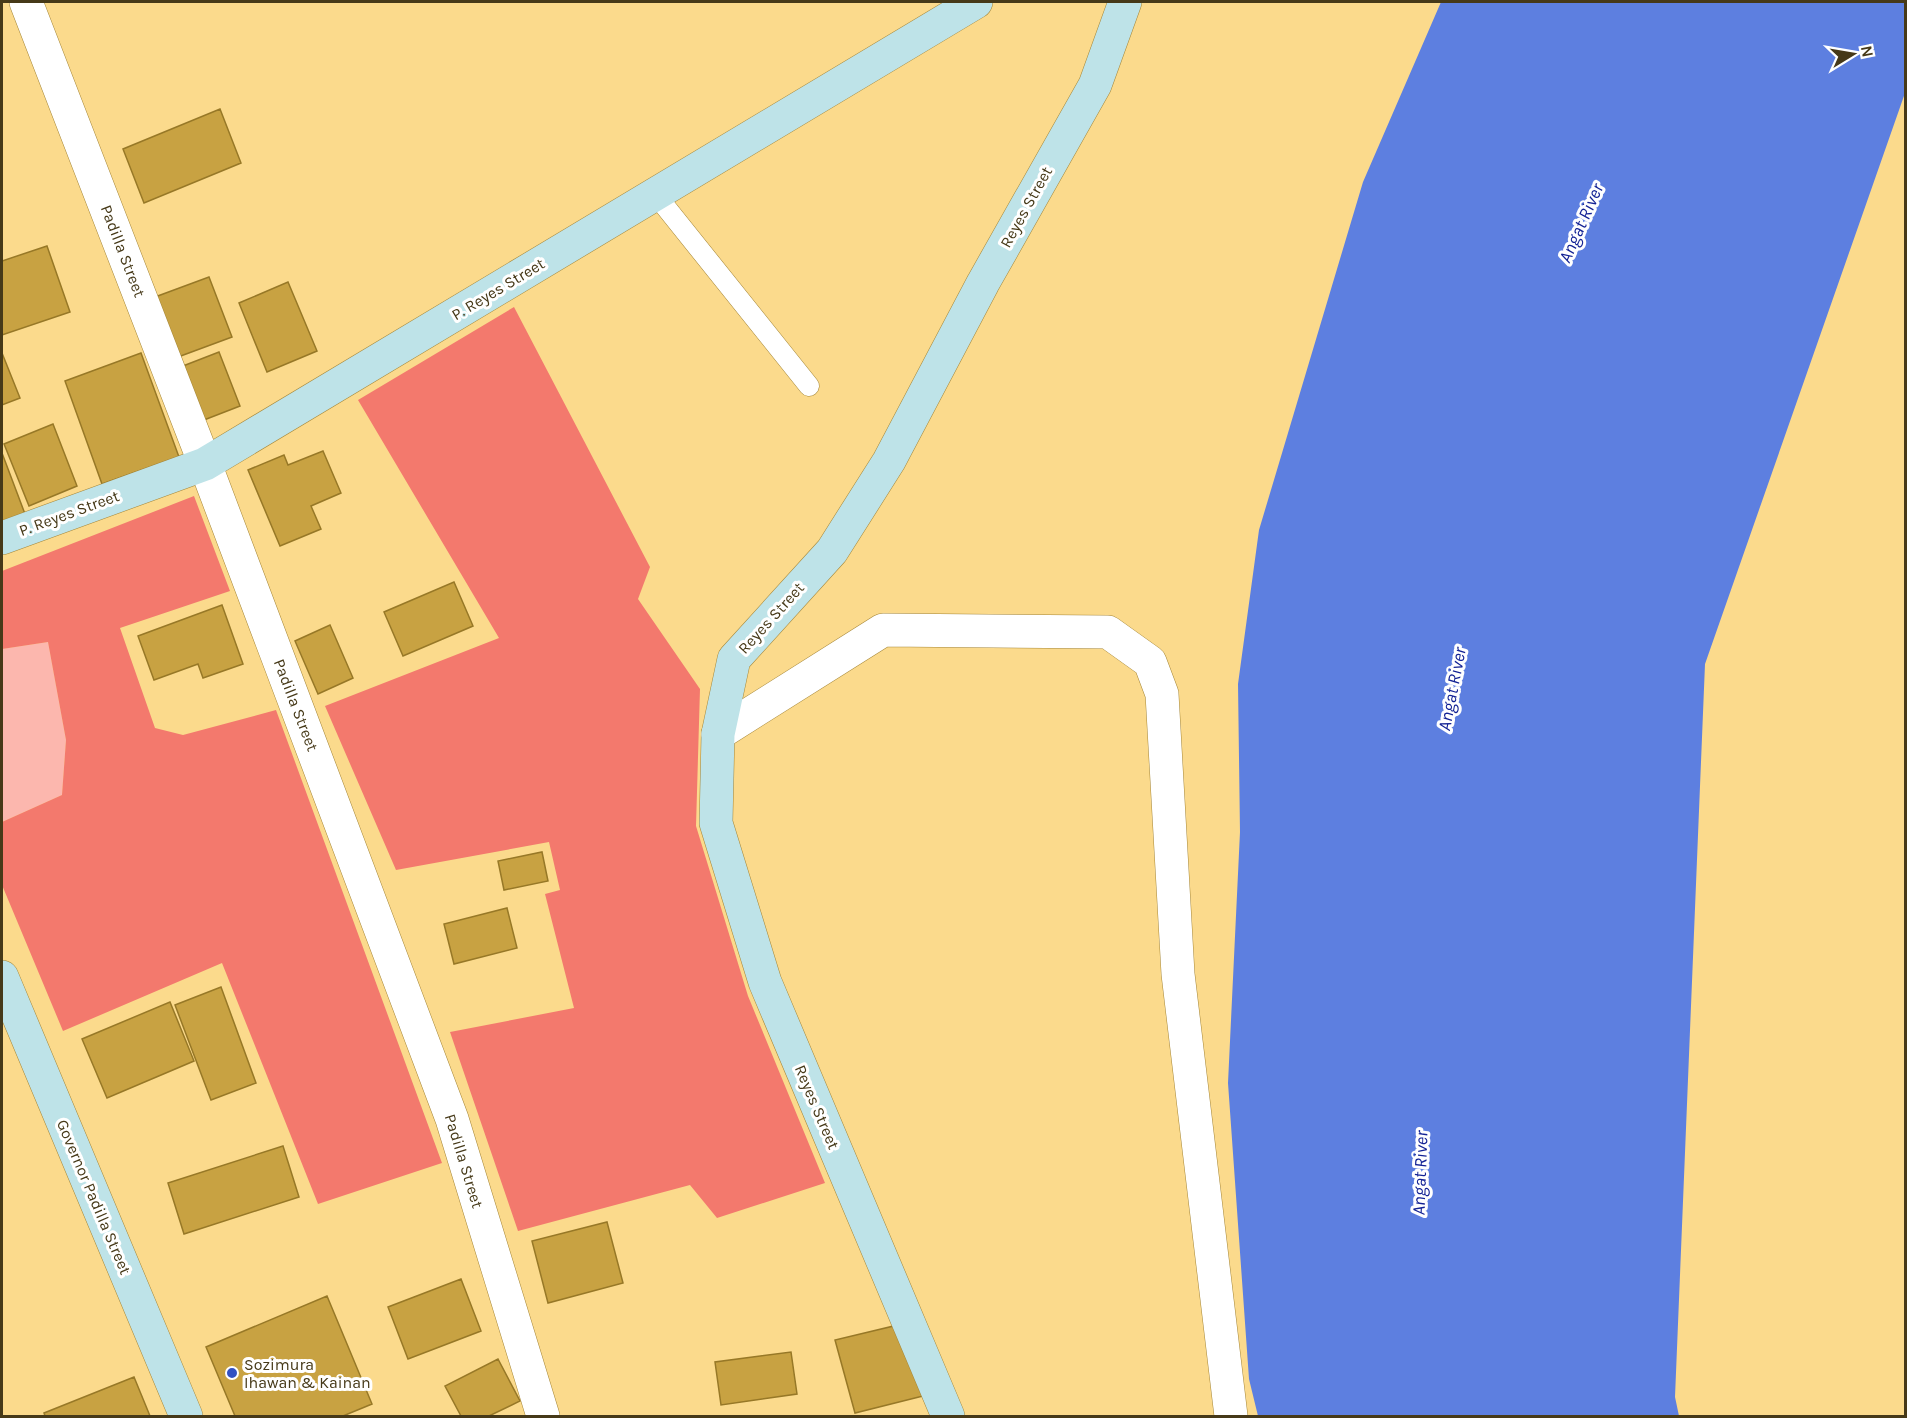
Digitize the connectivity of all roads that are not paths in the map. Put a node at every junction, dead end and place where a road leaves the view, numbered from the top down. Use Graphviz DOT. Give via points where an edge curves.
graph roads {
  1 [pos="26,2"];
  2 [pos="976,2"];
  3 [pos="1125,2"];
  4 [pos="656,195"];
  5 [pos="809,386"];
  6 [pos="205,464"];
  7 [pos="2,538"];
  8 [pos="718,734"];
  9 [pos="2,978"];
  10 [pos="186,1416"];
  11 [pos="543,1416"];
  12 [pos="948,1416"];
  13 [pos="1231,1416"];
  1 -- 6 [label="street, Padilla Street"];
  2 -- 4 [label="street, P. Reyes Street"];
  3 -- 8 [label="street, Reyes Street" via="1095,85 889,460 832,551 734,659"];
  4 -- 5 [label="lane"];
  4 -- 6 [label="street, P. Reyes Street"];
  6 -- 7 [label="street, P. Reyes Street"];
  6 -- 11 [label="street, Padilla Street" via="452,1119"];
  8 -- 12 [label="street, Reyes Street" via="716,823 765,982"];
  8 -- 13 [label="street" via="883,630 1108,632 1149,662 1162,694 1178,974"];
  9 -- 10 [label="street, Governor Padilla Street"];
}
